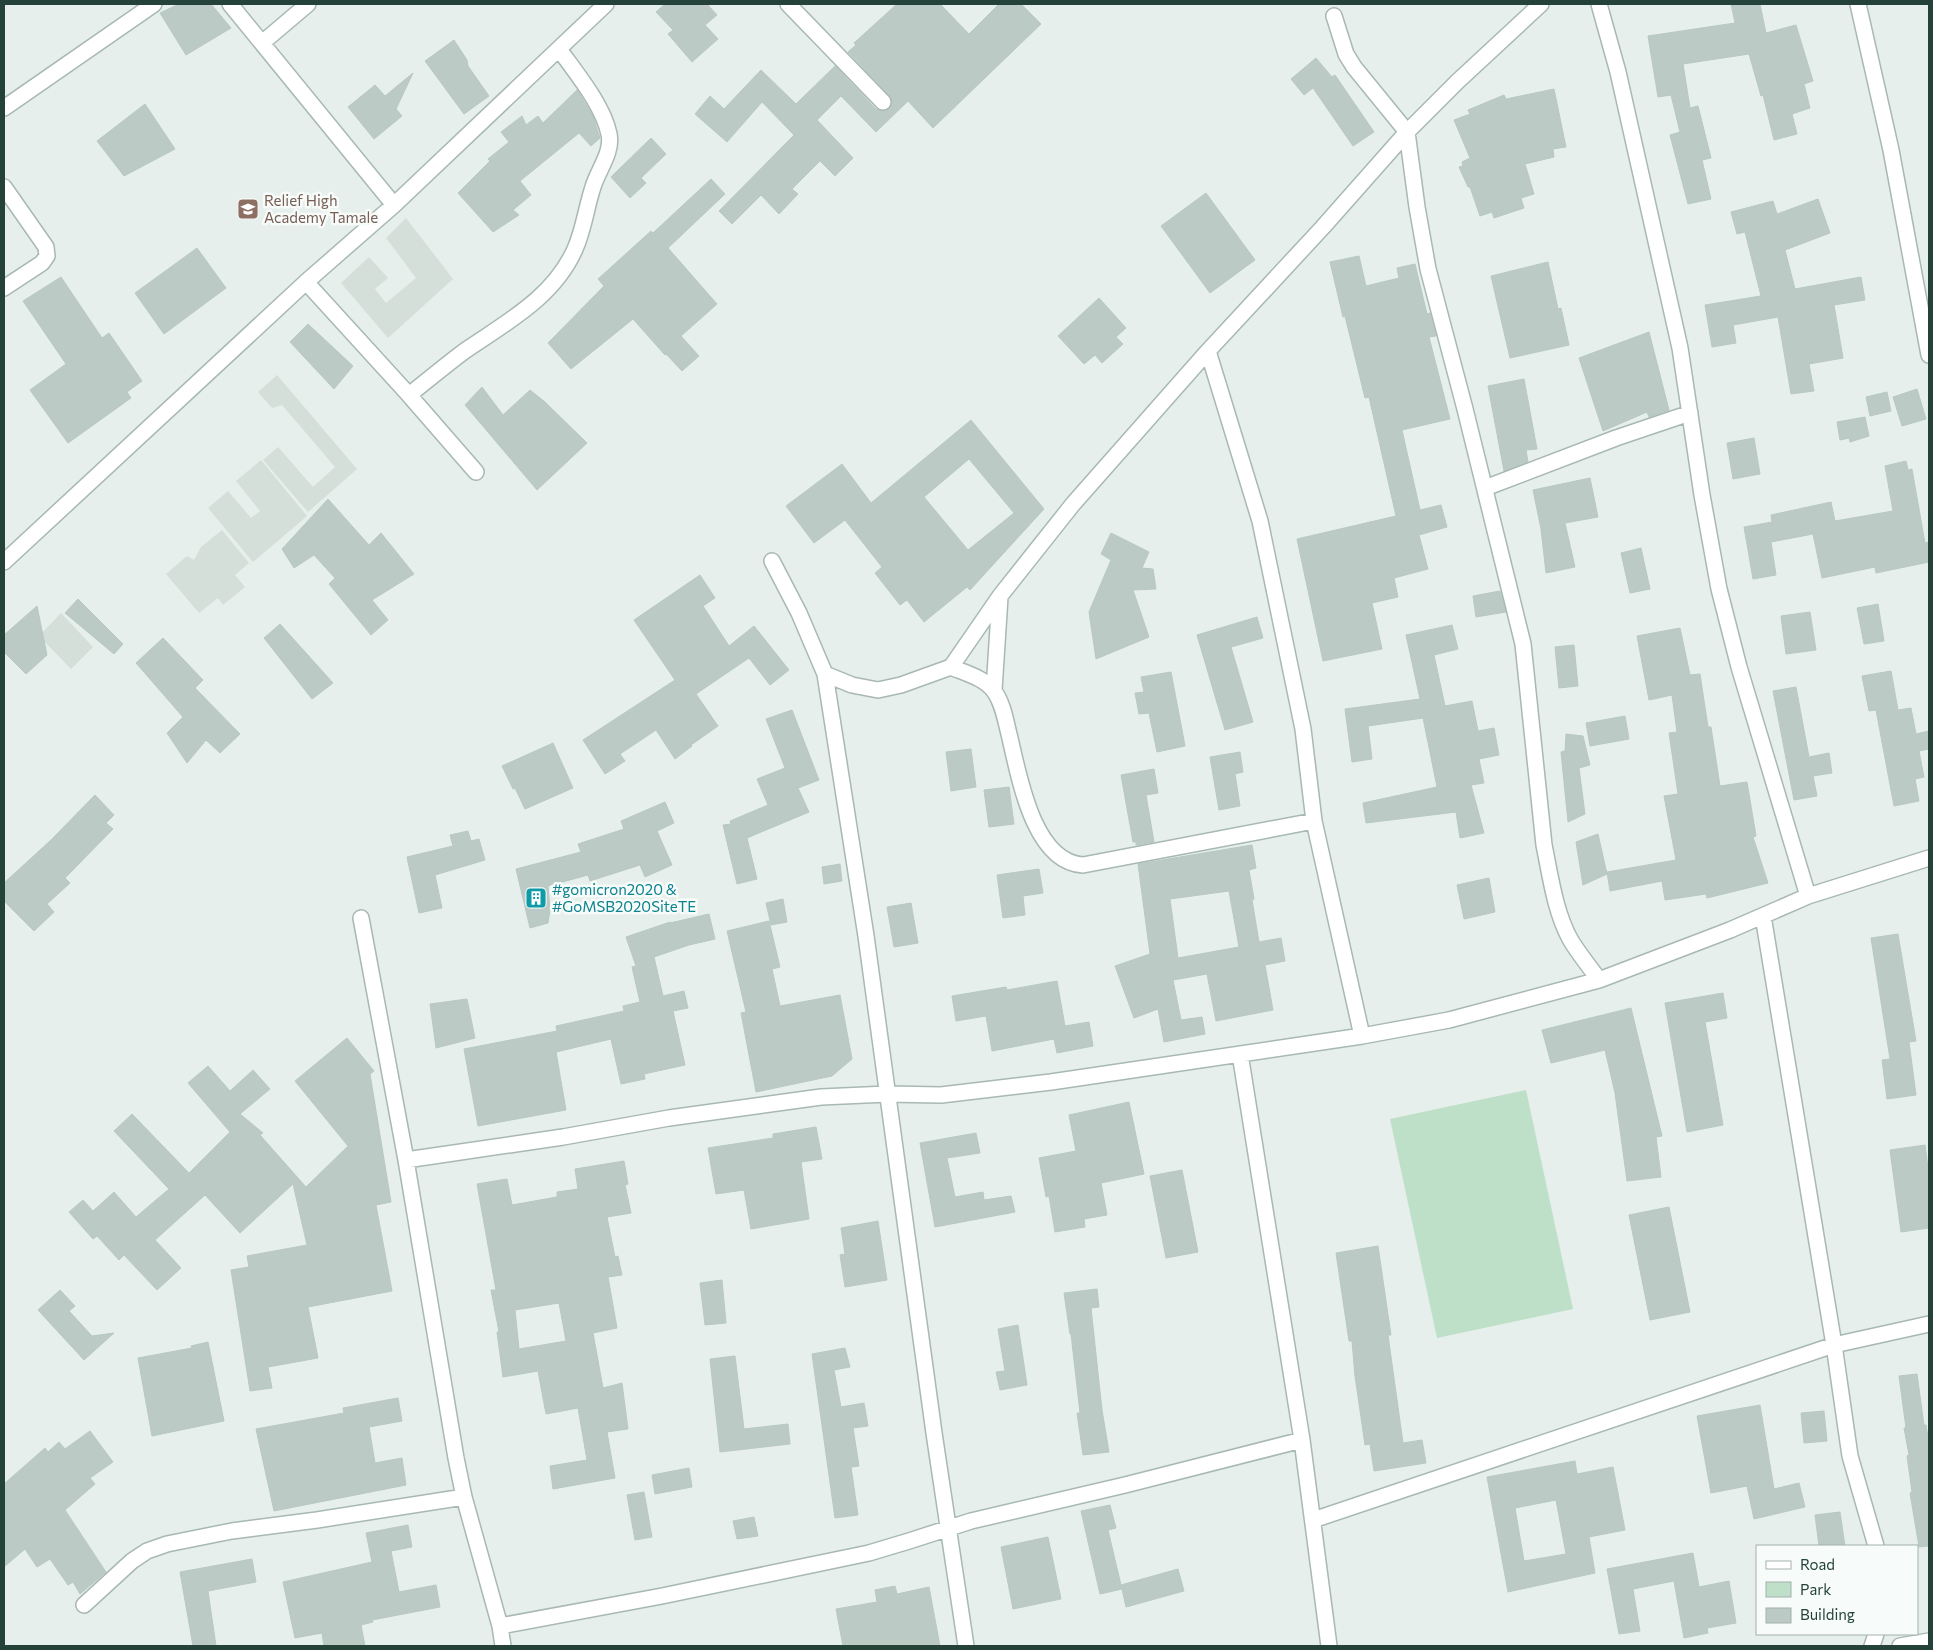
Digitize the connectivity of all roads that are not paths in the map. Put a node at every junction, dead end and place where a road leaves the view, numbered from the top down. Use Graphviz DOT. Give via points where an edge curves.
graph roads {
  1 [pos="154,4"];
  2 [pos="230,4"];
  3 [pos="308,4"];
  4 [pos="606,4"];
  5 [pos="788,4"];
  6 [pos="1541,4"];
  7 [pos="1599,4"];
  8 [pos="1858,4"];
  9 [pos="1334,16"];
  10 [pos="262,43"];
  11 [pos="559,49"];
  12 [pos="882,102"];
  13 [pos="4,108"];
  14 [pos="1407,132"];
  15 [pos="4,187"];
  16 [pos="394,205"];
  17 [pos="306,282"];
  18 [pos="4,288"];
  19 [pos="1208,351"];
  20 [pos="1929,355"];
  21 [pos="410,395"];
  22 [pos="1690,413"];
  23 [pos="476,472"];
  24 [pos="1485,488"];
  25 [pos="772,561"];
  26 [pos="4,562"];
  27 [pos="1000,596"];
  28 [pos="952,667"];
  29 [pos="825,674"];
  30 [pos="994,690"];
  31 [pos="1314,820"];
  32 [pos="1929,858"];
  33 [pos="1808,896"];
  34 [pos="1763,916"];
  35 [pos="361,918"];
  36 [pos="1599,980"];
  37 [pos="1362,1036"];
  38 [pos="1240,1054"];
  39 [pos="887,1094"];
  40 [pos="406,1160"];
  41 [pos="1929,1324"];
  42 [pos="1834,1345"];
  43 [pos="1302,1440"];
  44 [pos="464,1497"];
  45 [pos="1313,1520"];
  46 [pos="948,1527"];
  47 [pos="1876,1545"];
  48 [pos="84,1605"];
  49 [pos="500,1626"];
  50 [pos="1929,1641"];
  51 [pos="503,1646"];
  52 [pos="966,1646"];
  53 [pos="1328,1646"];
  54 [pos="1900,1646"];
  1 -- 13 [label="street"];
  2 -- 10 [label="street"];
  3 -- 10 [label="street"];
  4 -- 11 [label="street"];
  5 -- 12 [label="street"];
  6 -- 14 [label="street"];
  7 -- 22 [label="street" via="1658,247"];
  8 -- 20 [label="street" via="1891,150"];
  9 -- 14 [label="street" via="1346,54 1354,67"];
  10 -- 16 [label="street"];
  11 -- 16 [label="street"];
  11 -- 21 [label="street" via="593,100 610,136 609,149 593,187 575,250 542,296"];
  14 -- 19 [label="street"];
  14 -- 24 [label="street" via="1428,269"];
  15 -- 18 [label="street" via="46,247 47,256 42,264"];
  16 -- 17 [label="street"];
  17 -- 21 [label="street"];
  17 -- 26 [label="street"];
  19 -- 27 [label="street" via="1072,504"];
  19 -- 31 [label="street" via="1260,521 1303,729"];
  21 -- 23 [label="street"];
  22 -- 24 [label="street"];
  22 -- 33 [label="street" via="1719,589 1739,668"];
  24 -- 36 [label="street" via="1523,644 1550,875 1570,938"];
  25 -- 29 [label="street" via="806,626"];
  27 -- 28 [label="street"];
  27 -- 30 [label="street"];
  28 -- 29 [label="street" via="878,690 852,685"];
  28 -- 30 [label="street"];
  29 -- 39 [label="street"];
  30 -- 31 [label="street" via="1032,816 1049,845 1059,856 1075,864"];
  31 -- 37 [label="street"];
  32 -- 33 [label="street"];
  33 -- 34 [label="street"];
  34 -- 36 [label="street"];
  34 -- 42 [label="street"];
  35 -- 40 [label="street"];
  36 -- 37 [label="street" via="1449,1020"];
  37 -- 38 [label="street"];
  38 -- 39 [label="street" via="941,1095"];
  38 -- 43 [label="street"];
  39 -- 40 [label="street" via="822,1098 669,1118"];
  39 -- 46 [label="street"];
  40 -- 44 [label="street"];
  41 -- 42 [label="street"];
  42 -- 45 [label="street"];
  42 -- 47 [label="street" via="1850,1456"];
  43 -- 45 [label="street"];
  43 -- 46 [label="street"];
  44 -- 48 [label="street" via="232,1531 167,1544 132,1561"];
  44 -- 49 [label="street"];
  45 -- 53 [label="street"];
  46 -- 49 [label="street" via="868,1553"];
  46 -- 52 [label="street"];
  49 -- 51 [label="street"];
  50 -- 54 [label="street"];
}
